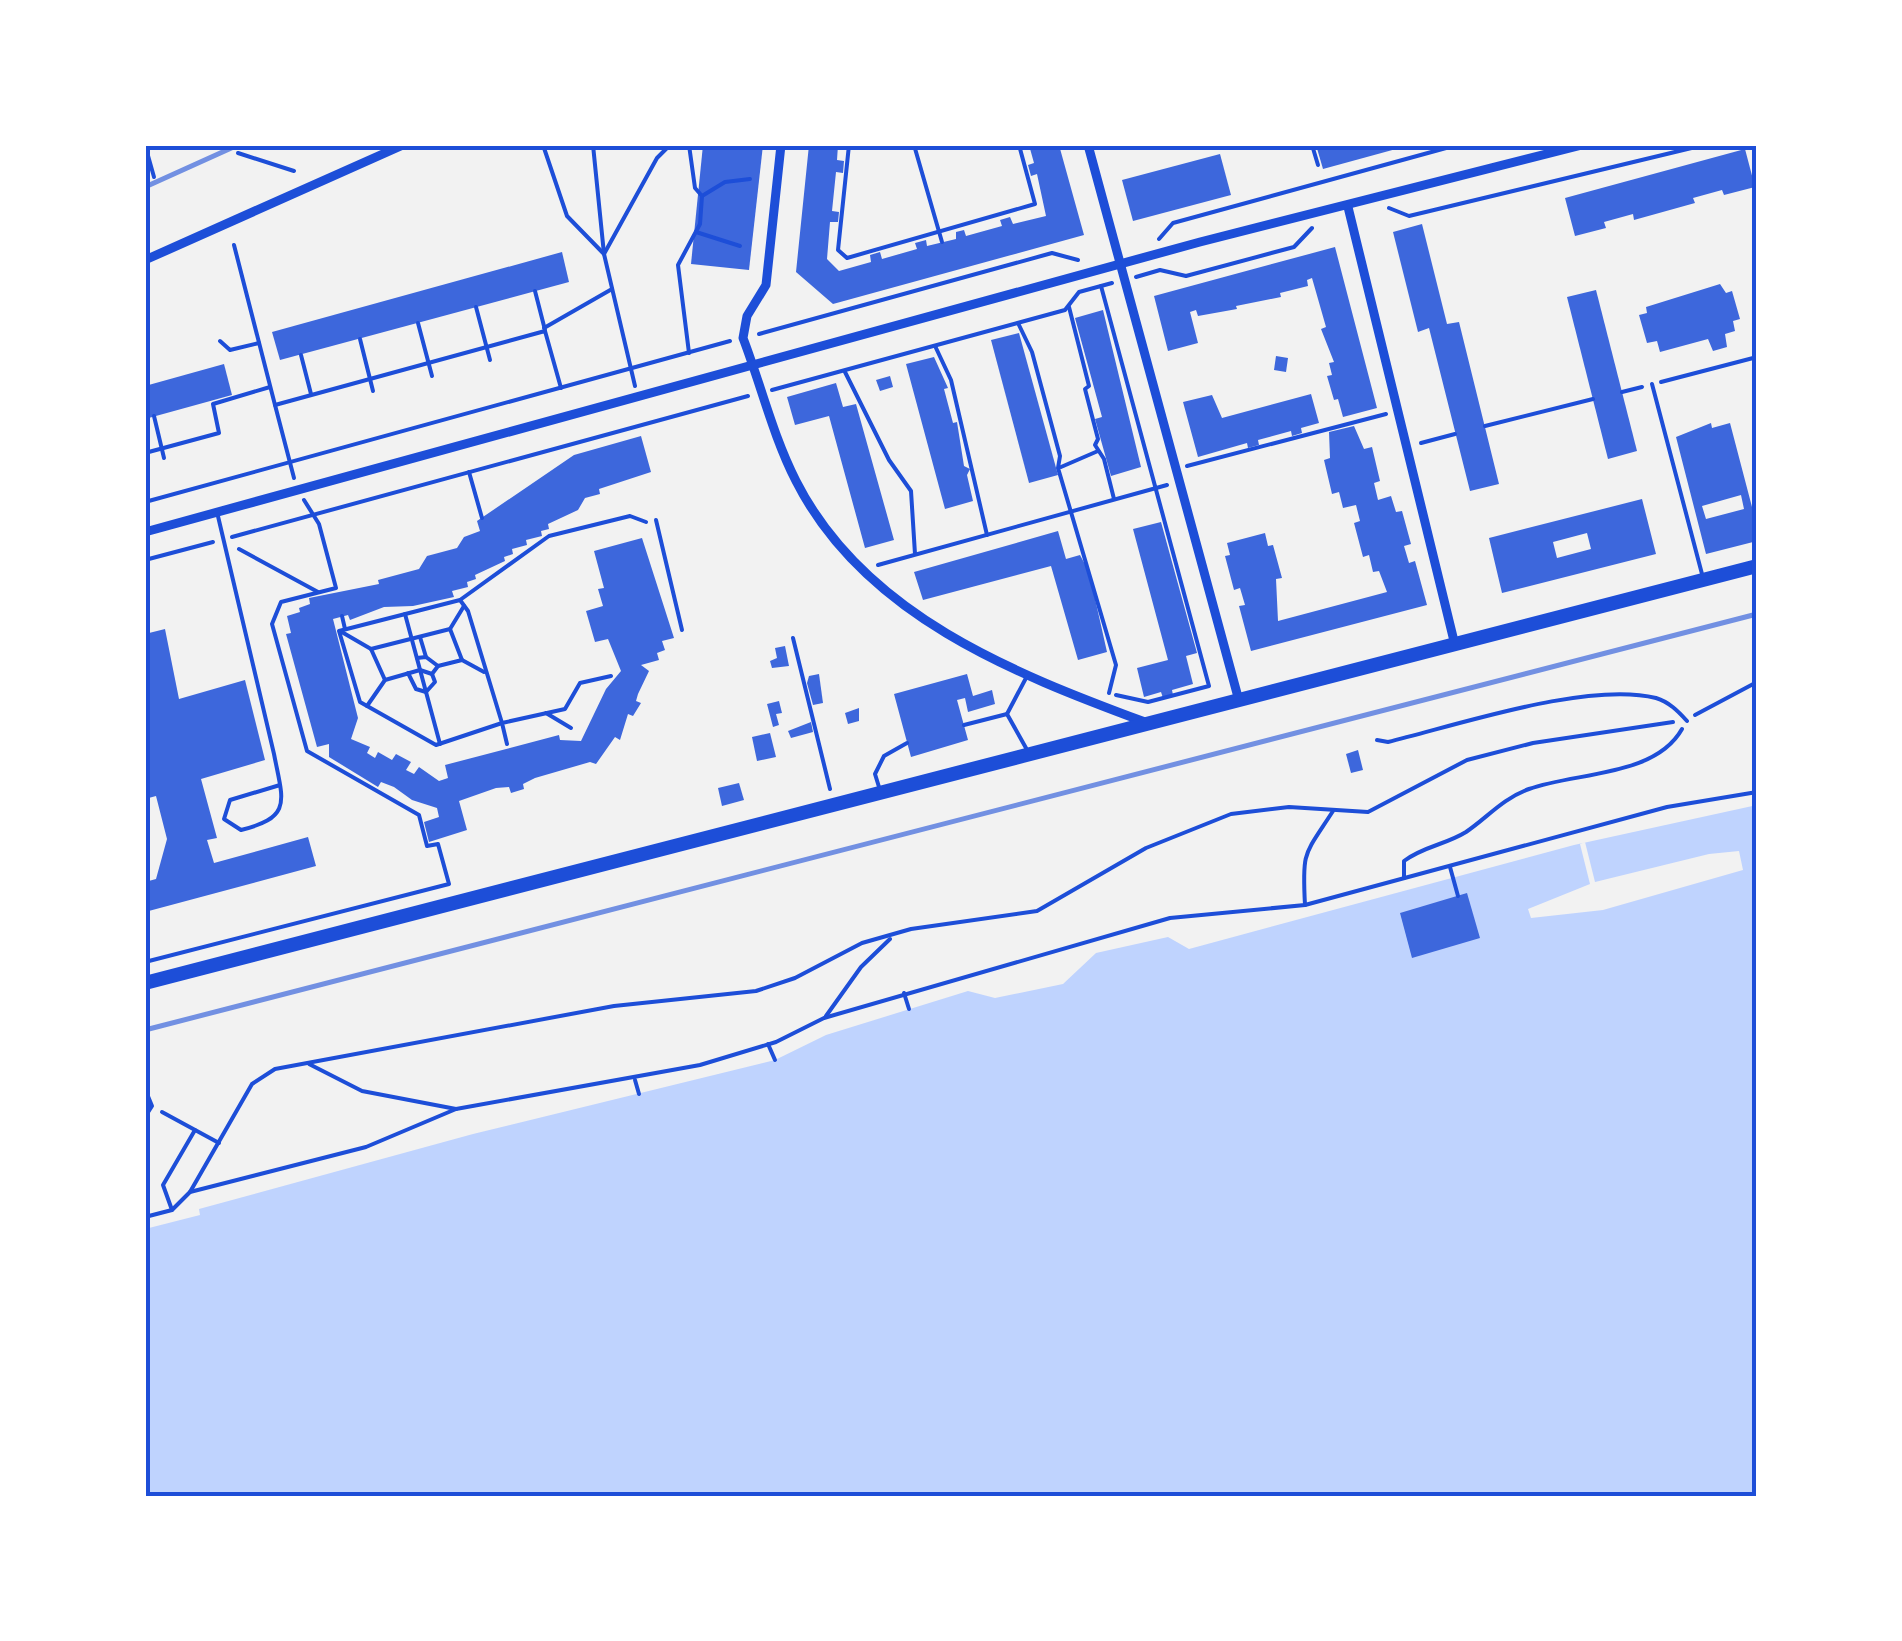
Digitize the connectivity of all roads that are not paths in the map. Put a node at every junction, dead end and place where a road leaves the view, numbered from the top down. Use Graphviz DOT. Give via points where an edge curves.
graph roads {
  1 [pos="403,145"];
  2 [pos="781,145"];
  3 [pos="1088,145"];
  4 [pos="1582,145"];
  5 [pos="1349,212"];
  6 [pos="145,260"];
  7 [pos="1121,264"];
  8 [pos="754,366"];
  9 [pos="1652,384"];
  10 [pos="216,512"];
  11 [pos="145,532"];
  12 [pos="1757,566"];
  13 [pos="1704,579"];
  14 [pos="1454,641"];
  15 [pos="1026,678"];
  16 [pos="1238,696"];
  17 [pos="1007,714"];
  18 [pos="1687,721"];
  19 [pos="1145,722"];
  20 [pos="964,725"];
  21 [pos="1377,740"];
  22 [pos="907,743"];
  23 [pos="1029,756"];
  24 [pos="280,785"];
  25 [pos="882,796"];
  26 [pos="145,983"];
  27 [pos="145,1088"];
  28 [pos="145,1117"];
  1 -- 6 [label="street"];
  2 -- 8 [label="street" via="766,284 747,316 744,338"];
  3 -- 7 [label="street"];
  4 -- 5 [label="street"];
  5 -- 7 [label="street"];
  5 -- 14 [label="street"];
  7 -- 8 [label="street"];
  7 -- 16 [label="street"];
  8 -- 10 [label="street"];
  8 -- 15 [label="street" via="796,482 831,538 914,614"];
  9 -- 13 [label="lane"];
  10 -- 11 [label="street"];
  10 -- 24 [label="lane"];
  12 -- 13 [label="main road"];
  13 -- 14 [label="main road"];
  14 -- 16 [label="main road"];
  15 -- 17 [label="lane"];
  15 -- 19 [label="street"];
  16 -- 19 [label="main road"];
  17 -- 20 [label="lane"];
  17 -- 23 [label="lane"];
  18 -- 21 [label="lane" via="1661,699 1598,698"];
  19 -- 23 [label="main road"];
  22 -- 25 [label="lane" via="884,756 875,774"];
  23 -- 25 [label="main road"];
  24 -- 24 [label="lane" via="281,807 272,823 241,830 224,819 230,800"];
  25 -- 26 [label="main road"];
  27 -- 28 [label="lane" via="152,1106"];
}
